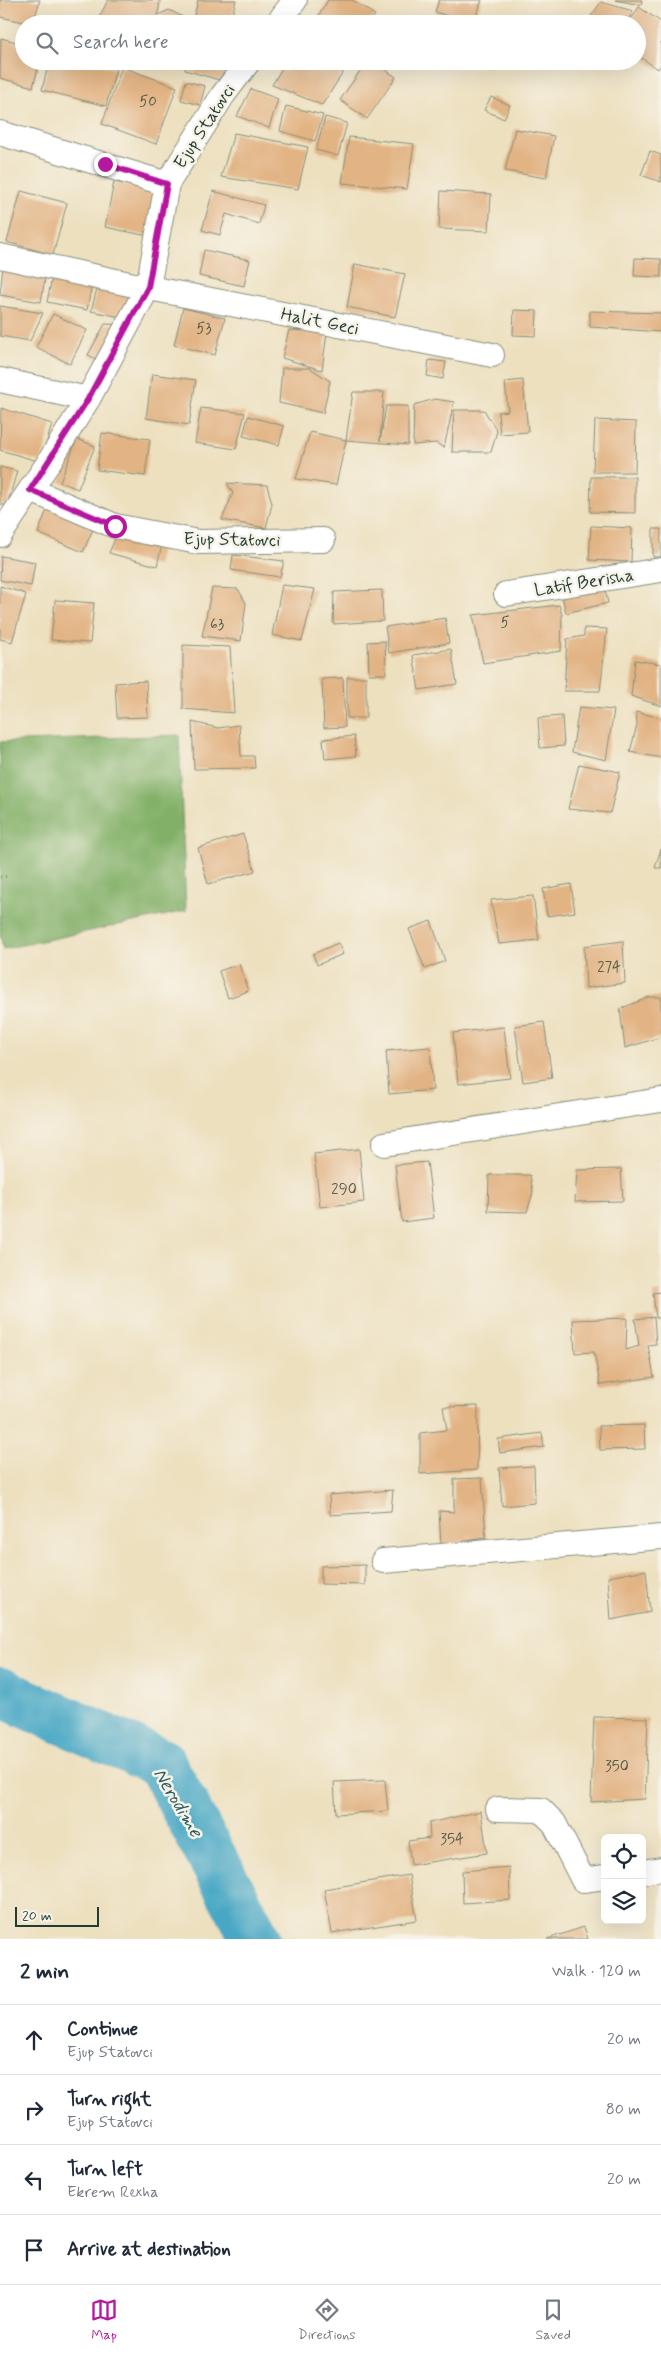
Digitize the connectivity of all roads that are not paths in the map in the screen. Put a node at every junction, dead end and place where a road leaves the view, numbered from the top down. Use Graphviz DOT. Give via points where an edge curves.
graph roads {
  1 [pos="295,0"];
  2 [pos="284,15"];
  3 [pos="242,70"];
  4 [pos="0,133"];
  5 [pos="167,184"];
  6 [pos="0,256"];
  7 [pos="148,287"];
  8 [pos="492,355"];
  9 [pos="0,380"];
  10 [pos="88,399"];
  11 [pos="30,490"];
  12 [pos="0,535"];
  13 [pos="323,540"];
  14 [pos="661,570"];
  15 [pos="506,594"];
  16 [pos="661,1100"];
  17 [pos="384,1144"];
  18 [pos="661,1537"];
  19 [pos="383,1560"];
  20 [pos="498,1809"];
  21 [pos="661,1869"];
  22 [pos="646,1871"];
  23 [pos="601,1878"];
  1 -- 2 [label="street"];
  3 -- 5 [label="street, Ejup Statovci"];
  4 -- 5 [label="street"];
  5 -- 7 [label="street, Ejup Statovci"];
  6 -- 7 [label="street, Halit Geci"];
  7 -- 8 [label="street, Halit Geci"];
  7 -- 10 [label="street, Ejup Statovci"];
  9 -- 10 [label="street"];
  10 -- 11 [label="street, Ejup Statovci"];
  11 -- 12 [label="street, Ejup Statovci"];
  11 -- 13 [label="street, Ejup Statovci" via="115,526 198,542"];
  14 -- 15 [label="street, Latif Berisha"];
  16 -- 17 [label="street"];
  18 -- 19 [label="street"];
  20 -- 23 [label="street" via="541,1810 554,1823 583,1880"];
  21 -- 22 [label="street"];
}
